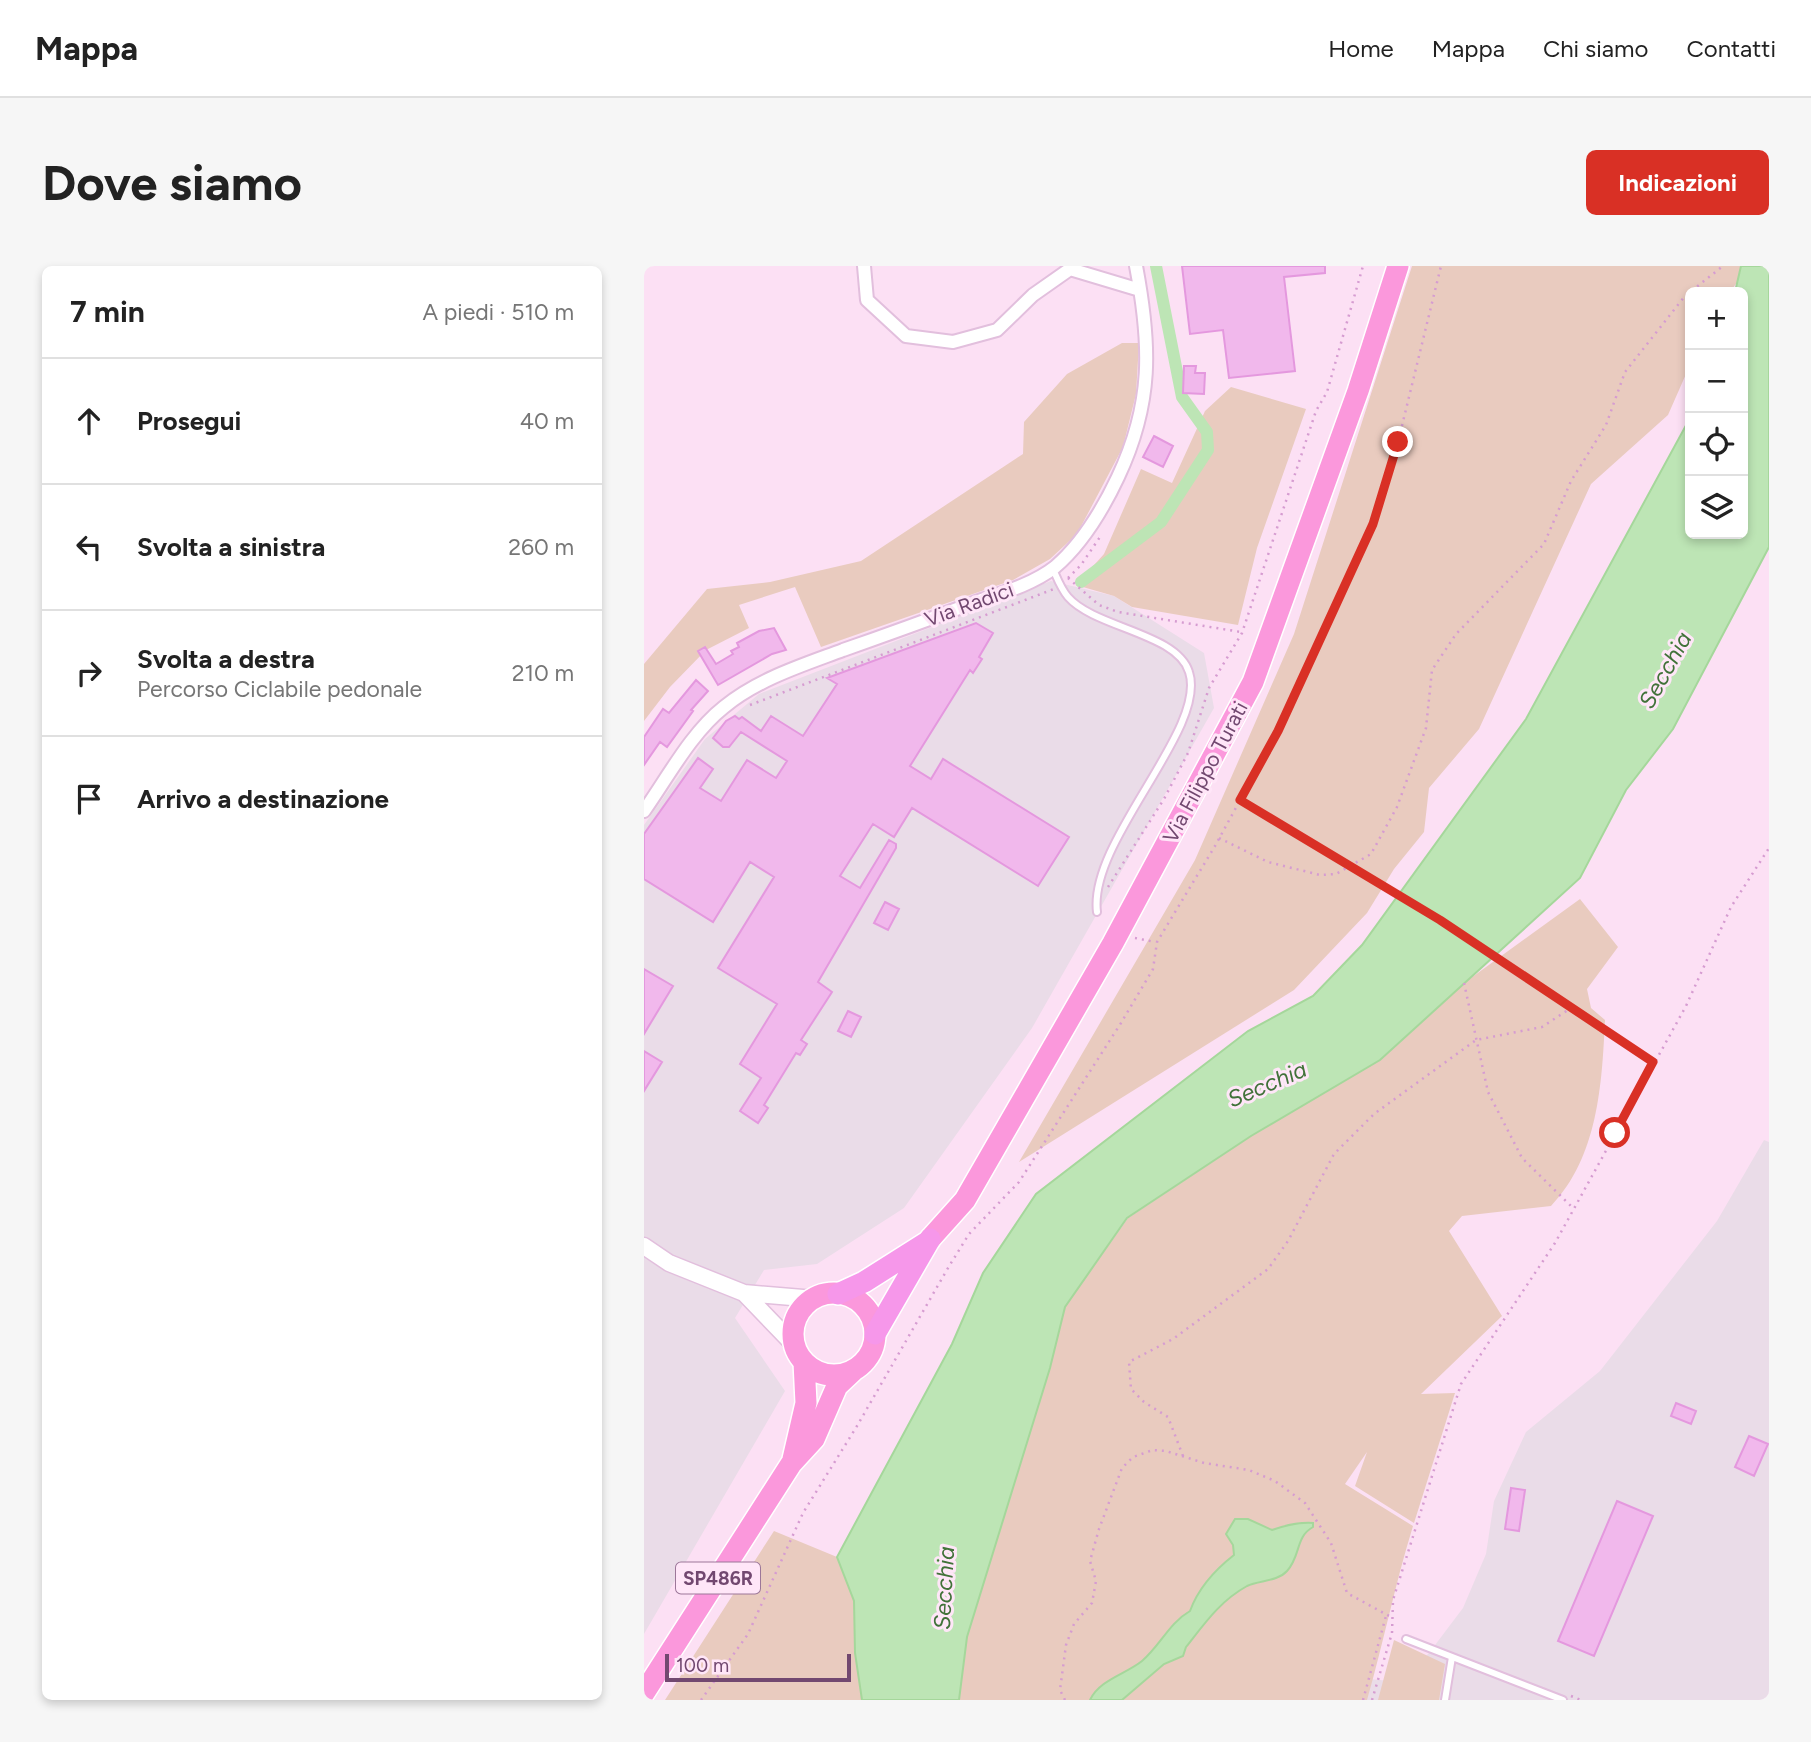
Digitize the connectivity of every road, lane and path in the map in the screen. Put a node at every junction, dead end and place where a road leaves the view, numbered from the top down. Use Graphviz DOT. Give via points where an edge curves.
graph roads {
  1 [pos="864,266"];
  2 [pos="1136,266"];
  3 [pos="1363,266"];
  4 [pos="1398,266"];
  5 [pos="1441,266"];
  6 [pos="1723,266"];
  7 [pos="1140,290"];
  8 [pos="1053,569"];
  9 [pos="1068,578"];
  10 [pos="1061,586"];
  11 [pos="1242,633"];
  12 [pos="746,706"];
  13 [pos="1240,800"];
  14 [pos="644,811"];
  15 [pos="1219,838"];
  16 [pos="1769,848"];
  17 [pos="1097,912"];
  18 [pos="1129,935"];
  19 [pos="1157,942"];
  20 [pos="1464,983"];
  21 [pos="1570,1008"];
  22 [pos="1476,1040"];
  23 [pos="1653,1062"];
  24 [pos="1574,1209"];
  25 [pos="930,1239"];
  26 [pos="644,1246"];
  27 [pos="744,1293"];
  28 [pos="838,1294"];
  29 [pos="815,1298"];
  30 [pos="875,1334"];
  31 [pos="799,1354"];
  32 [pos="854,1370"];
  33 [pos="1182,1456"];
  34 [pos="791,1464"];
  35 [pos="1387,1615"];
  36 [pos="1391,1617"];
  37 [pos="1406,1639"];
  38 [pos="1452,1657"];
  39 [pos="644,1693"];
  40 [pos="701,1700"];
  41 [pos="1065,1700"];
  42 [pos="1363,1700"];
  43 [pos="1372,1700"];
  44 [pos="1445,1700"];
  45 [pos="1563,1700"];
  1 -- 7 [label="street" via="867,300 906,337 953,342 997,330 1033,295 1070,269"];
  2 -- 7 [label="street, Via Radici"];
  3 -- 11 [label="path" via="1327,392 1316,411"];
  4 -- 25 [label="main road, Via Filippo Turati / SP486R" via="1253,682 1113,943 965,1200"];
  5 -- 13 [label="path" via="1373,524 1278,731"];
  6 -- 15 [label="path" via="1685,296 1625,372 1606,425 1570,481 1544,544 1456,635 1432,670 1426,728 1397,807 1371,854 1336,874 1320,876 1268,862"];
  7 -- 8 [label="street, Via Radici" via="1147,350 1144,408 1109,496 1082,541"];
  8 -- 10 [label="lane"];
  8 -- 14 [label="street, Via Radici" via="1015,588 757,685 723,707"];
  9 -- 11 [label="path" via="1100,605 1118,611"];
  10 -- 12 [label="path"];
  10 -- 17 [label="lane" via="1089,613 1148,638 1181,659 1192,683 1189,710 1112,851 1097,890"];
  11 -- 17 [label="path" via="1209,688 1188,753 1104,892"];
  13 -- 15 [label="path"];
  13 -- 21 [label="path, bridge" via="1419,908"];
  15 -- 19 [label="path"];
  16 -- 23 [label="path" via="1731,907 1686,1006"];
  18 -- 19 [label="path"];
  19 -- 40 [label="path" via="1153,969 1121,1023 1019,1182 969,1234 948,1268 803,1513 748,1633"];
  20 -- 22 [label="path"];
  21 -- 22 [label="path" via="1542,1027"];
  21 -- 23 [label="path"];
  22 -- 24 [label="path" via="1488,1092 1522,1158"];
  22 -- 33 [label="path" via="1374,1114 1334,1154 1268,1269 1173,1339 1129,1362 1131,1389 1168,1416"];
  23 -- 24 [label="path"];
  24 -- 36 [label="path" via="1461,1384"];
  25 -- 28 [label="highway, SP486R"];
  25 -- 30 [label="highway, SP486R"];
  26 -- 27 [label="street" via="669,1263"];
  27 -- 29 [label="street"];
  27 -- 31 [label="street"];
  28 -- 29 [label="main road, SP486R"];
  28 -- 30 [label="main road" via="868,1311"];
  29 -- 31 [label="main road, SP486R" via="796,1319"];
  30 -- 32 [label="main road, SP486R" via="873,1348"];
  31 -- 32 [label="main road" via="814,1370 827,1375"];
  31 -- 34 [label="main road, SP486R" via="806,1404"];
  32 -- 34 [label="main road, SP486R" via="837,1385 814,1439"];
  33 -- 35 [label="path" via="1249,1470 1275,1481 1305,1503 1331,1543 1347,1593"];
  33 -- 41 [label="path" via="1153,1450 1133,1457 1122,1468 1090,1561 1096,1581 1092,1603 1074,1624 1060,1667"];
  34 -- 39 [label="main road, SP486R"];
  35 -- 36 [label="path"];
  35 -- 42 [label="path"];
  36 -- 43 [label="path" via="1392,1633"];
  37 -- 38 [label="lane"];
  38 -- 44 [label="lane"];
  38 -- 45 [label="lane"];
}
